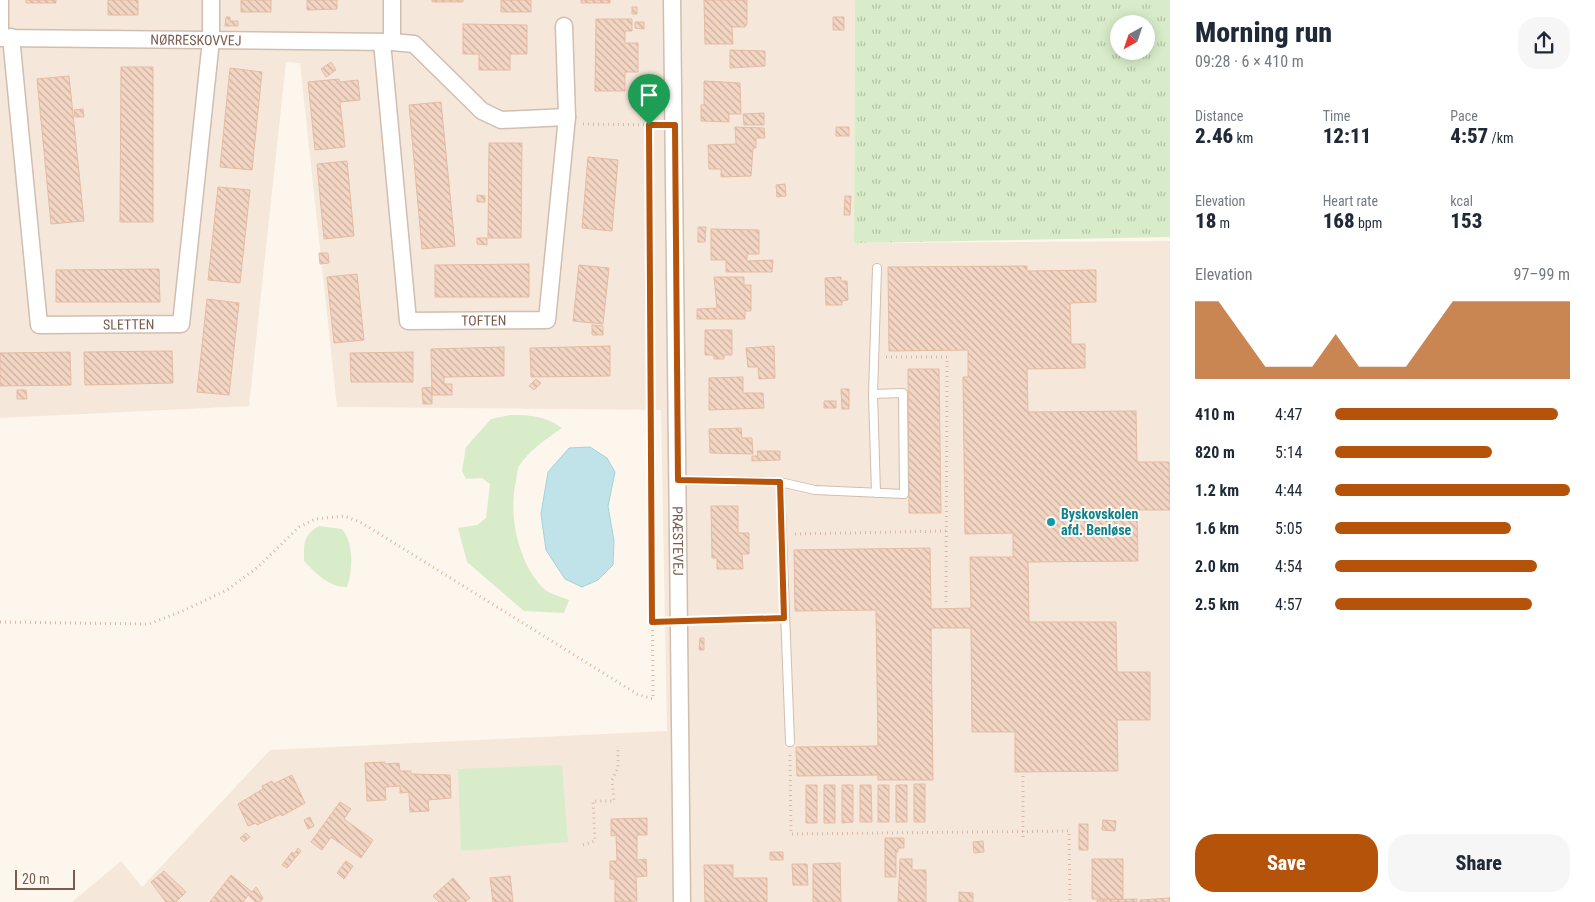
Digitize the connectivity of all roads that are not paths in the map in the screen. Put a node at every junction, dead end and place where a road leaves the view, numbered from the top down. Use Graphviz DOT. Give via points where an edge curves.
graph roads {
  1 [pos="0,0"];
  2 [pos="211,0"];
  3 [pos="392,0"];
  4 [pos="672,0"];
  5 [pos="564,26"];
  6 [pos="5,38"];
  7 [pos="211,40"];
  8 [pos="387,42"];
  9 [pos="567,117"];
  10 [pos="877,268"];
  11 [pos="873,394"];
  12 [pos="678,480"];
  13 [pos="780,482"];
  14 [pos="876,493"];
  15 [pos="790,742"];
  16 [pos="682,902"];
  1 -- 6 [label="street, SLETTEN"];
  2 -- 7 [label="street, SLETTEN"];
  3 -- 8 [label="street"];
  4 -- 12 [label="street, PRÆSTEVEJ"];
  5 -- 9 [label="street, TOFTEN"];
  6 -- 7 [label="street, NØRRESKOVVEJ"];
  6 -- 7 [label="street, SLETTEN" via="39,324 181,324"];
  7 -- 8 [label="street, NØRRESKOVVEJ"];
  8 -- 9 [label="street, NØRRESKOVVEJ" via="414,44 482,111 501,120"];
  8 -- 9 [label="street, TOFTEN" via="408,321 547,320"];
  10 -- 11 [label="lane"];
  11 -- 14 [label="lane"];
  11 -- 14 [label="lane" via="903,393 904,494"];
  12 -- 13 [label="lane"];
  12 -- 16 [label="street, PRÆSTEVEJ"];
  13 -- 14 [label="lane" via="815,490"];
  13 -- 15 [label="lane"];
}
